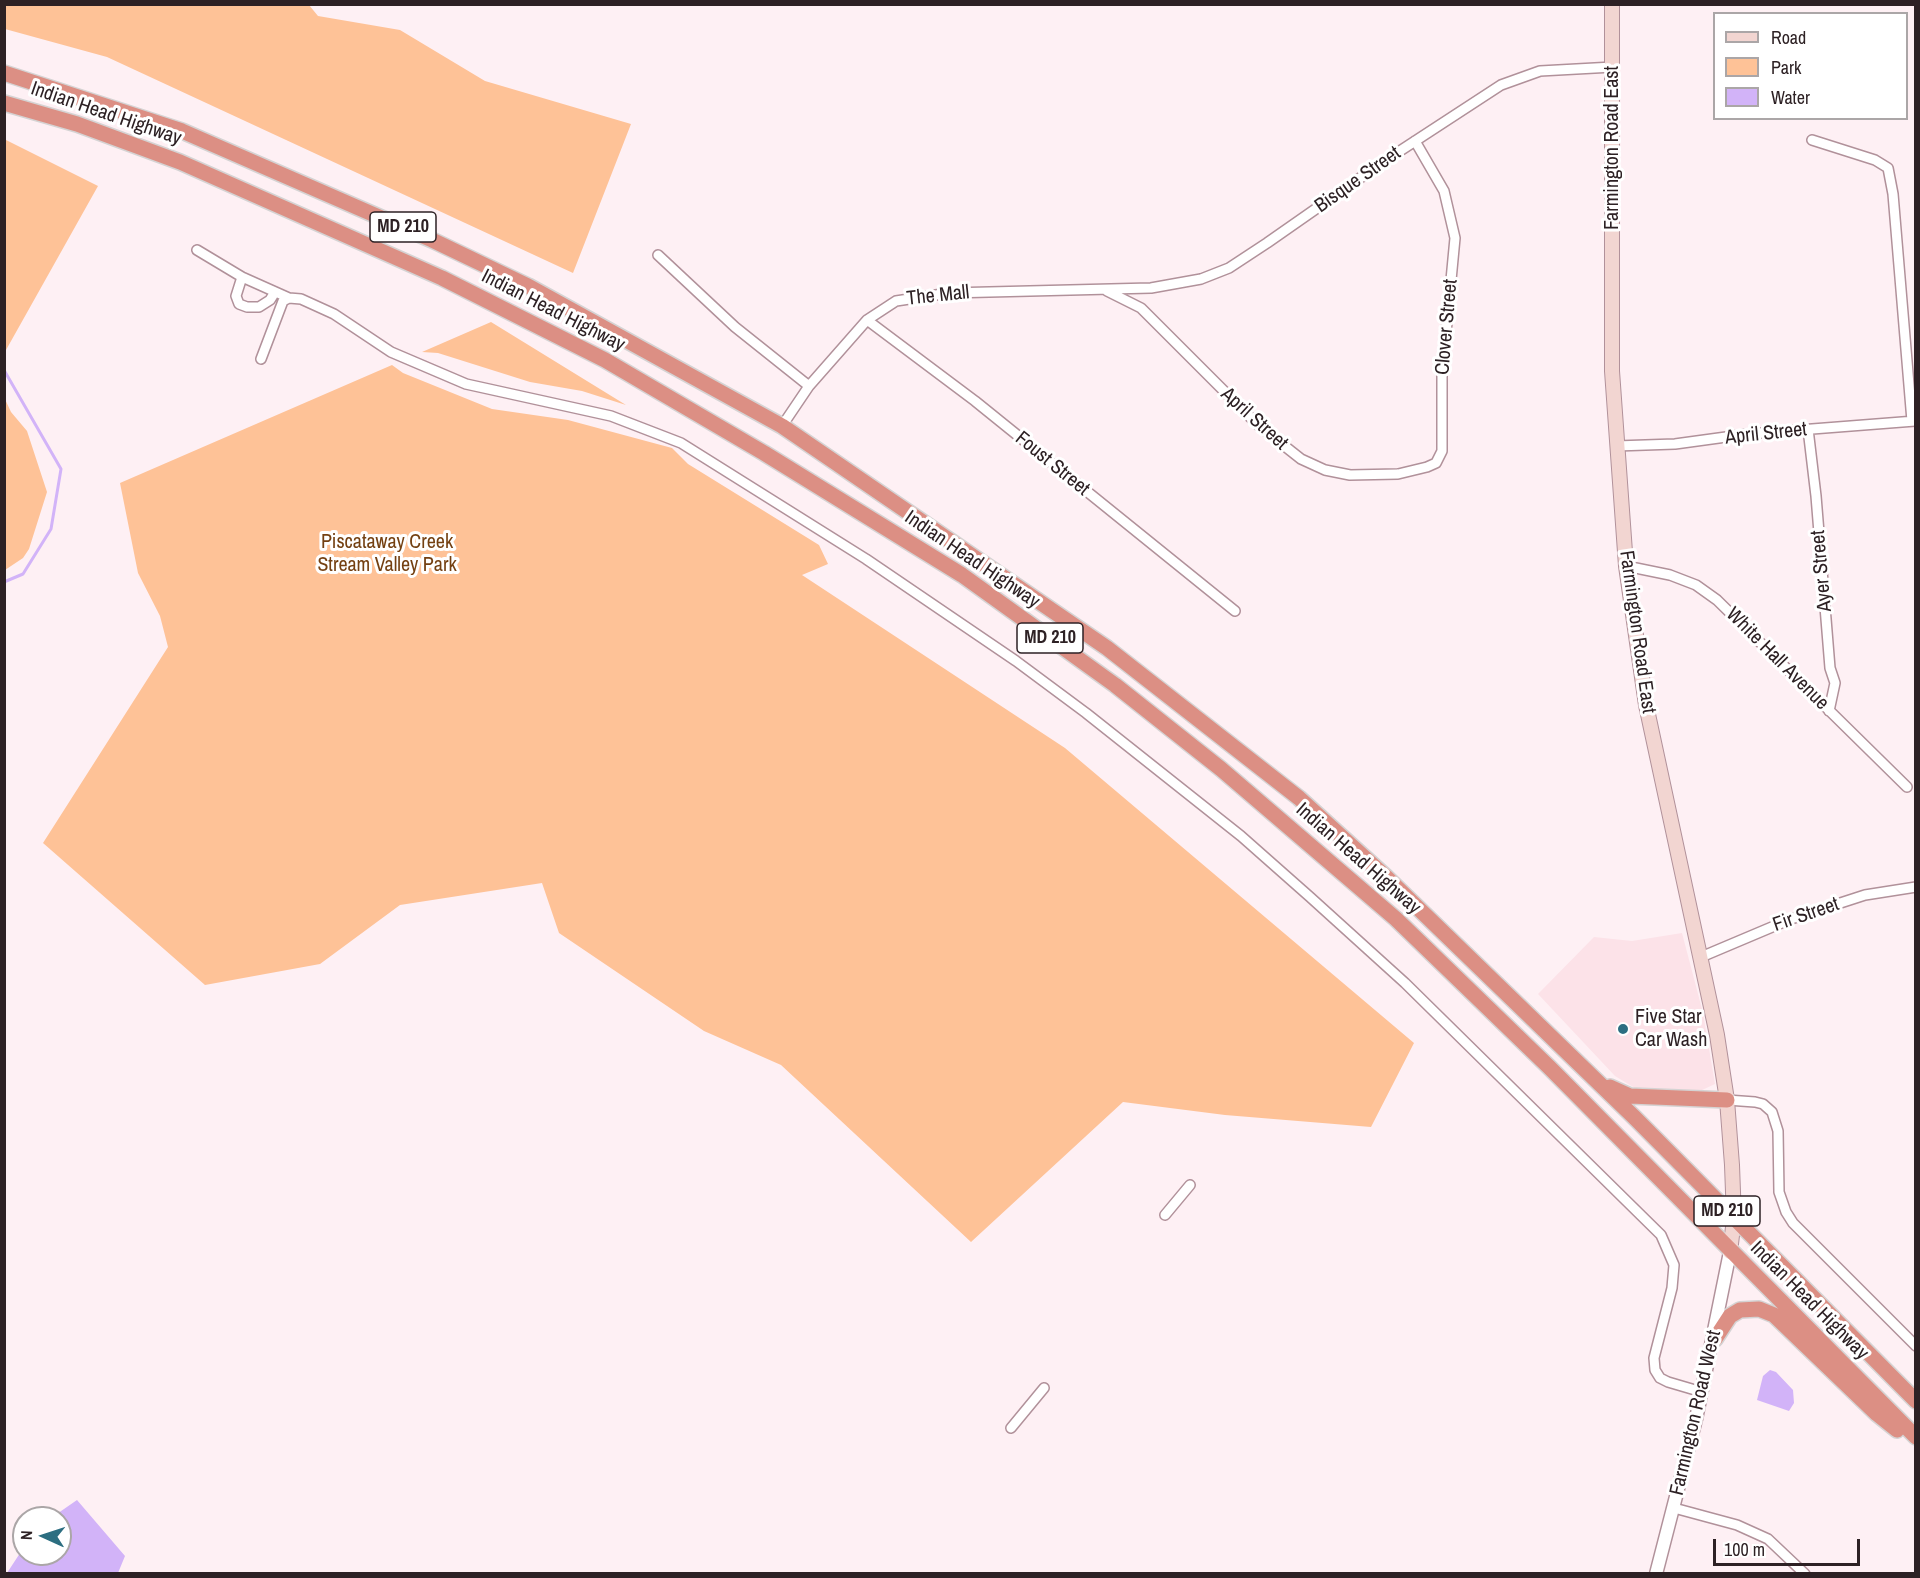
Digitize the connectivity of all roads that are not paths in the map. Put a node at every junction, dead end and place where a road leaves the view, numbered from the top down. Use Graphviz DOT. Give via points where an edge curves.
graph roads {
  1 [pos="1612,4"];
  2 [pos="1613,67"];
  3 [pos="4,73"];
  4 [pos="4,103"];
  5 [pos="1812,140"];
  6 [pos="1415,141"];
  7 [pos="196,250"];
  8 [pos="658,255"];
  9 [pos="242,277"];
  10 [pos="1102,289"];
  11 [pos="275,292"];
  12 [pos="289,298"];
  13 [pos="867,320"];
  14 [pos="261,359"];
  15 [pos="809,386"];
  16 [pos="1914,421"];
  17 [pos="782,426"];
  18 [pos="1808,429"];
  19 [pos="1616,446"];
  20 [pos="1436,463"];
  21 [pos="1626,566"];
  22 [pos="1235,611"];
  23 [pos="1829,711"];
  24 [pos="1907,787"];
  25 [pos="1916,887"];
  26 [pos="1701,957"];
  27 [pos="1562,1047"];
  28 [pos="1727,1100"];
  29 [pos="1190,1185"];
  30 [pos="1165,1215"];
  31 [pos="1734,1219"];
  32 [pos="1730,1252"];
  33 [pos="1715,1339"];
  34 [pos="1916,1346"];
  35 [pos="1044,1388"];
  36 [pos="1702,1392"];
  37 [pos="1916,1401"];
  38 [pos="1011,1428"];
  39 [pos="1916,1437"];
  40 [pos="1916,1443"];
  41 [pos="1674,1508"];
  42 [pos="1656,1574"];
  43 [pos="1804,1574"];
  1 -- 2 [label="main road, Farmington Road East"];
  2 -- 6 [label="street, Bisque Street" via="1556,69 1526,75 1490,91"];
  2 -- 19 [label="main road, Farmington Road East" via="1612,371"];
  3 -- 17 [label="highway, Indian Head Highway / MD 210" via="182,131 432,240 600,324"];
  4 -- 32 [label="highway, Indian Head Highway / MD 210" via="77,124 180,162 442,278 605,360 962,575 1124,693 1352,880 1550,1068"];
  5 -- 16 [label="street" via="1875,160 1888,168"];
  6 -- 10 [label="street, Bisque Street" via="1229,268 1168,287"];
  6 -- 20 [label="street, Clover Street" via="1444,191 1453,220 1442,375 1443,444"];
  7 -- 9 [label="street"];
  8 -- 15 [label="street" via="735,327"];
  9 -- 11 [label="street"];
  9 -- 11 [label="street" via="237,296 240,304 259,307"];
  10 -- 13 [label="street, The Mall" via="922,296 896,301"];
  10 -- 20 [label="street, April Street" via="1140,308 1258,425 1313,466 1350,475 1387,475 1413,472"];
  11 -- 12 [label="street"];
  12 -- 14 [label="street" via="283,301"];
  12 -- 36 [label="street" via="301,299 334,314 391,352 466,384 611,416 681,443 936,606 1137,752 1241,836 1405,983 1661,1235 1674,1265 1654,1358 1655,1370 1668,1382"];
  13 -- 15 [label="street, The Mall"];
  13 -- 22 [label="street, Foust Street" via="975,401"];
  15 -- 17 [label="street, The Mall"];
  16 -- 18 [label="street, April Street"];
  17 -- 27 [label="highway, Indian Head Highway / MD 210" via="1107,648 1290,791 1443,930"];
  18 -- 19 [label="street, April Street" via="1684,443"];
  18 -- 23 [label="street, Ayer Street" via="1830,668 1835,683"];
  19 -- 21 [label="main road, Farmington Road East"];
  21 -- 23 [label="street, White Hall Avenue" via="1670,574 1703,590"];
  21 -- 26 [label="main road, Farmington Road East" via="1646,705"];
  23 -- 24 [label="street, White Hall Avenue"];
  25 -- 26 [label="street, Fir Street" via="1865,895 1791,919"];
  26 -- 28 [label="main road, Farmington Road East"];
  27 -- 28 [label="highway" via="1623,1095"];
  27 -- 31 [label="highway, Indian Head Highway / MD 210"];
  28 -- 31 [label="main road, Farmington Road East"];
  28 -- 34 [label="street" via="1763,1104 1772,1112 1778,1131 1779,1192 1786,1212"];
  29 -- 30 [label="street"];
  31 -- 32 [label="main road, Farmington Road East"];
  31 -- 37 [label="highway, Indian Head Highway / MD 210"];
  32 -- 33 [label="street, Farmington Road West"];
  32 -- 39 [label="highway, Indian Head Highway / MD 210"];
  33 -- 36 [label="street, Farmington Road West"];
  33 -- 40 [label="highway" via="1730,1316 1740,1310 1759,1309 1774,1315 1877,1414"];
  35 -- 38 [label="street"];
  36 -- 41 [label="street, Farmington Road West"];
  41 -- 42 [label="street, Farmington Road West"];
  41 -- 43 [label="street" via="1737,1525 1768,1539"];
}
